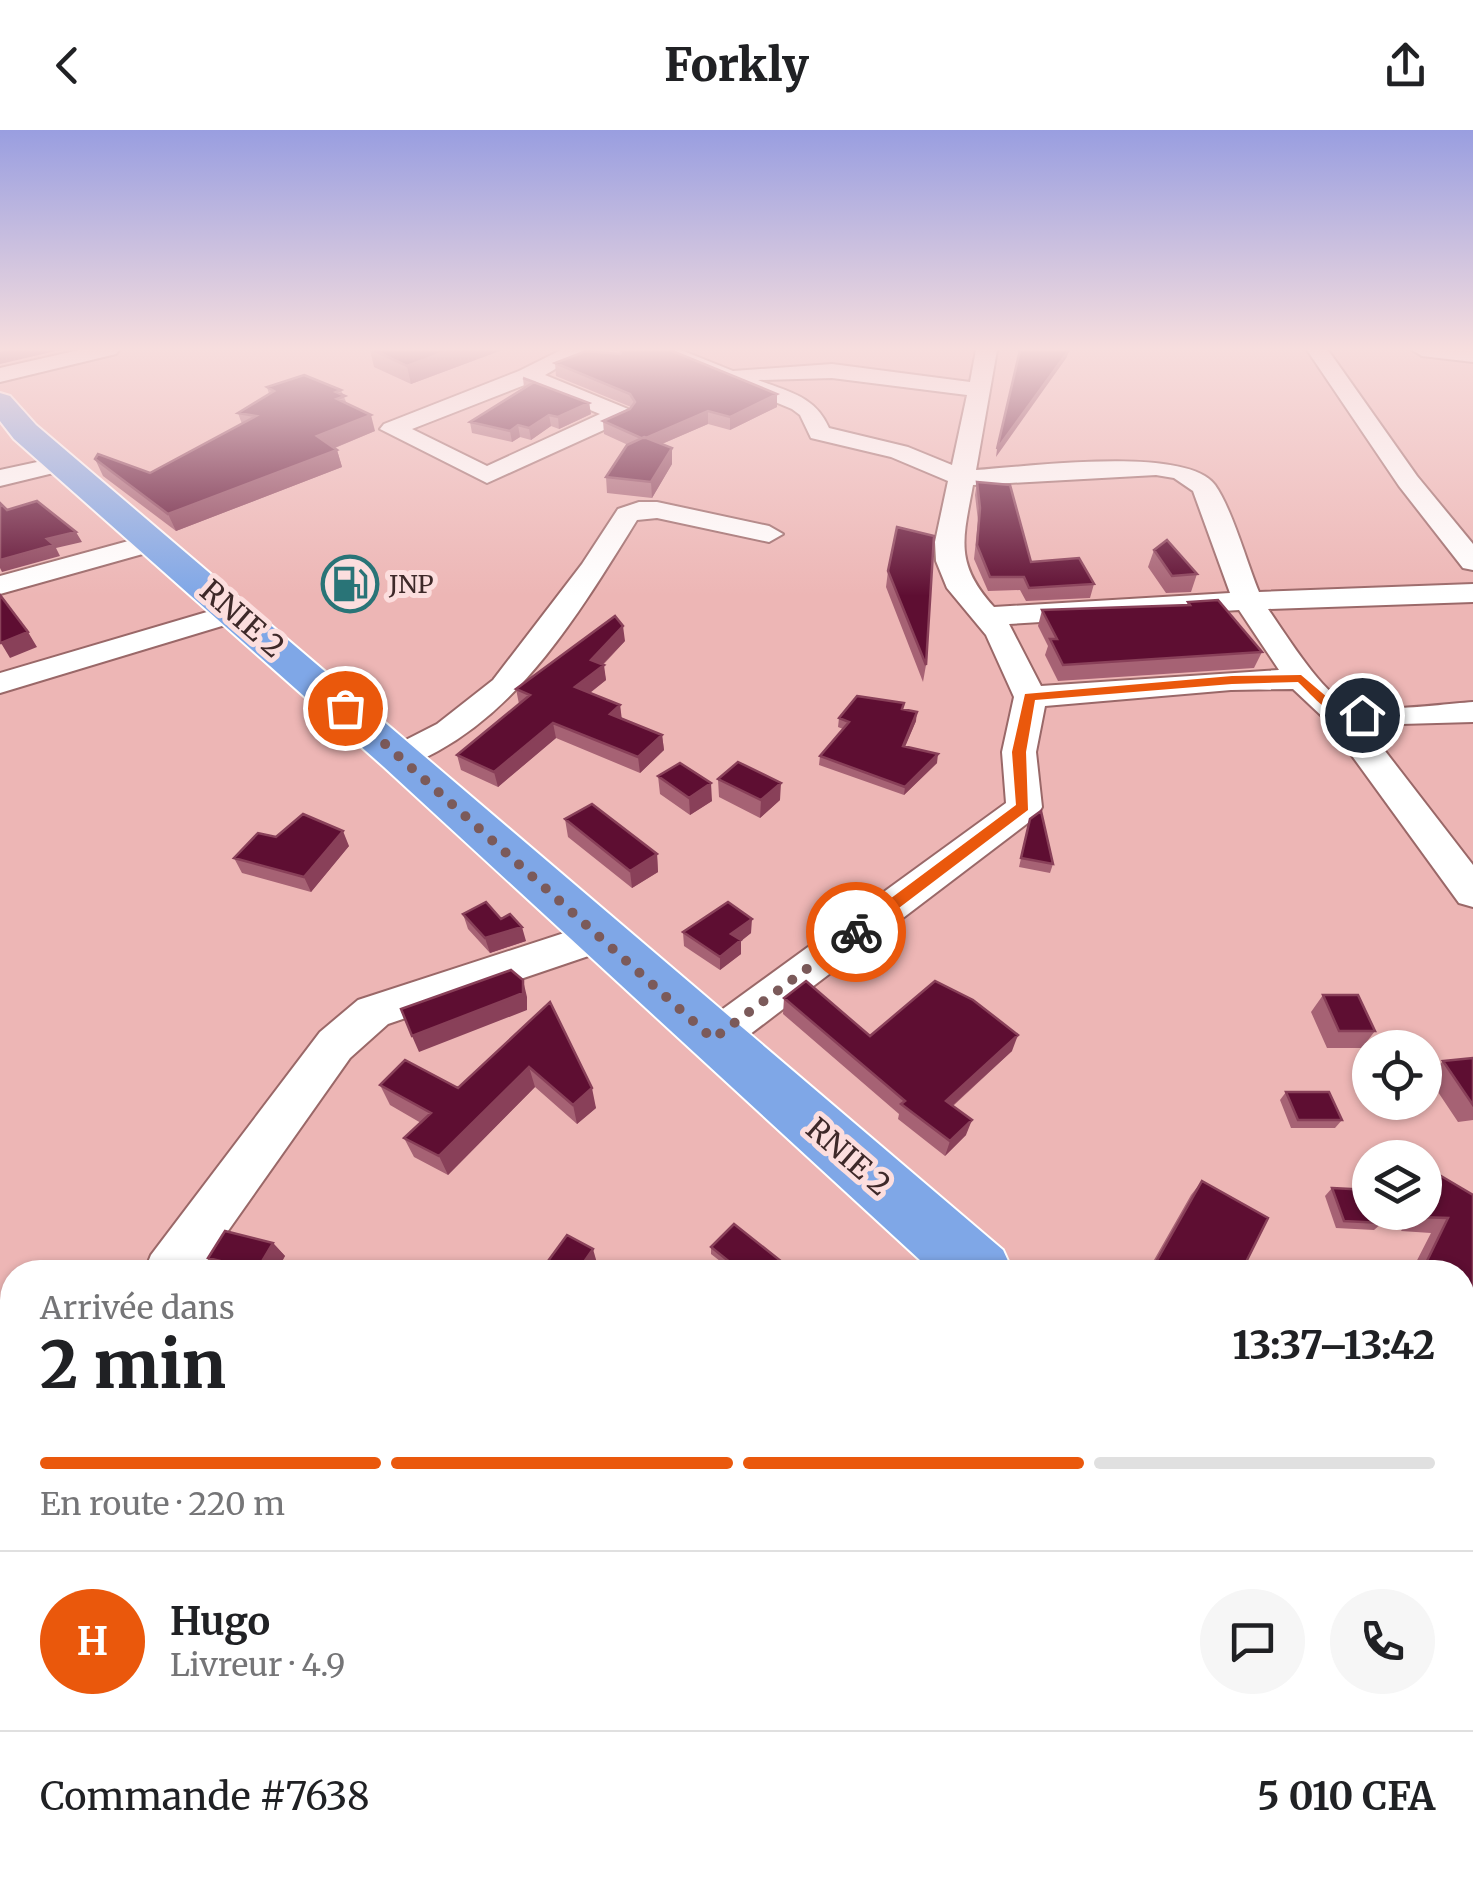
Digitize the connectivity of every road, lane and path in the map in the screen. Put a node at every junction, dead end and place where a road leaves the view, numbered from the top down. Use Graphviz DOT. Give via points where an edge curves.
graph roads {
  1 [pos="25,432"];
  2 [pos="398,432"];
  3 [pos="582,432"];
  4 [pos="819,432"];
  5 [pos="971,432"];
  6 [pos="1374,432"];
  7 [pos="66,463"];
  8 [pos="0,478"];
  9 [pos="962,478"];
  10 [pos="769,534"];
  11 [pos="154,542"];
  12 [pos="1473,562"];
  13 [pos="0,585"];
  14 [pos="1473,594"];
  15 [pos="1248,602"];
  16 [pos="234,613"];
  17 [pos="987,616"];
  18 [pos="1301,679"];
  19 [pos="0,683"];
  20 [pos="1030,697"];
  21 [pos="1473,712"];
  22 [pos="1338,713"];
  23 [pos="400,756"];
  24 [pos="1473,893"];
  25 [pos="601,936"];
  26 [pos="713,1039"];
  27 [pos="178,1260"];
  28 [pos="966,1260"];
  1 -- 7 [label="highway, RNIE 2 / RNIE 2"];
  2 -- 3 [label="street" via="488,475"];
  4 -- 9 [label="street" via="899,452"];
  5 -- 9 [label="street"];
  6 -- 12 [label="street"];
  7 -- 8 [label="street"];
  7 -- 11 [label="highway, RNIE 2 / RNIE 2"];
  9 -- 15 [label="street" via="1181,472 1204,487"];
  9 -- 17 [label="street" via="950,561 961,588"];
  10 -- 23 [label="street" via="657,510 627,515 504,687 449,731"];
  11 -- 13 [label="street"];
  11 -- 16 [label="highway, RNIE 2 / RNIE 2"];
  14 -- 15 [label="street"];
  15 -- 17 [label="street"];
  15 -- 18 [label="street"];
  16 -- 19 [label="street"];
  16 -- 23 [label="highway, RNIE 2 / RNIE 2"];
  17 -- 20 [label="street"];
  18 -- 20 [label="street"];
  18 -- 22 [label="street"];
  20 -- 26 [label="street" via="1019,752 1024,807"];
  21 -- 22 [label="street"];
  22 -- 24 [label="street"];
  23 -- 25 [label="highway, RNIE 2 / RNIE 2"];
  25 -- 26 [label="highway, RNIE 2 / RNIE 2"];
  25 -- 27 [label="street" via="372,1012 335,1045"];
  26 -- 28 [label="highway, RNIE 2 / RNIE 2"];
}
